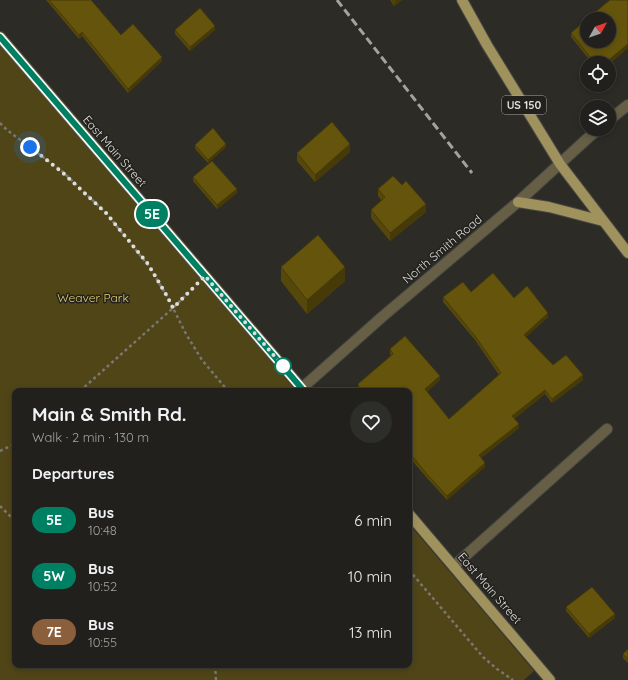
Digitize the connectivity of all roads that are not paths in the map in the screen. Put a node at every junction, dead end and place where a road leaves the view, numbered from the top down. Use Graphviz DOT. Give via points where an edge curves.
graph roads {
  1 [pos="462,0"];
  2 [pos="0,37"];
  3 [pos="628,105"];
  4 [pos="616,114"];
  5 [pos="590,136"];
  6 [pos="560,164"];
  7 [pos="518,202"];
  8 [pos="603,221"];
  9 [pos="628,253"];
  10 [pos="301,388"];
  11 [pos="305,388"];
  12 [pos="608,429"];
  13 [pos="412,517"];
  14 [pos="454,566"];
  15 [pos="550,680"];
  1 -- 6 [label="main road, US 150"];
  2 -- 10 [label="main road, East Main Street"];
  3 -- 4 [label="street"];
  5 -- 6 [label="street, North Smith Road"];
  6 -- 7 [label="street, North Smith Road"];
  6 -- 8 [label="main road, US 150"];
  7 -- 8 [label="main road"];
  7 -- 11 [label="street, North Smith Road" via="382,317"];
  8 -- 9 [label="main road, US 150"];
  12 -- 14 [label="street"];
  13 -- 14 [label="main road, East Main Street"];
  14 -- 15 [label="main road, East Main Street"];
}
